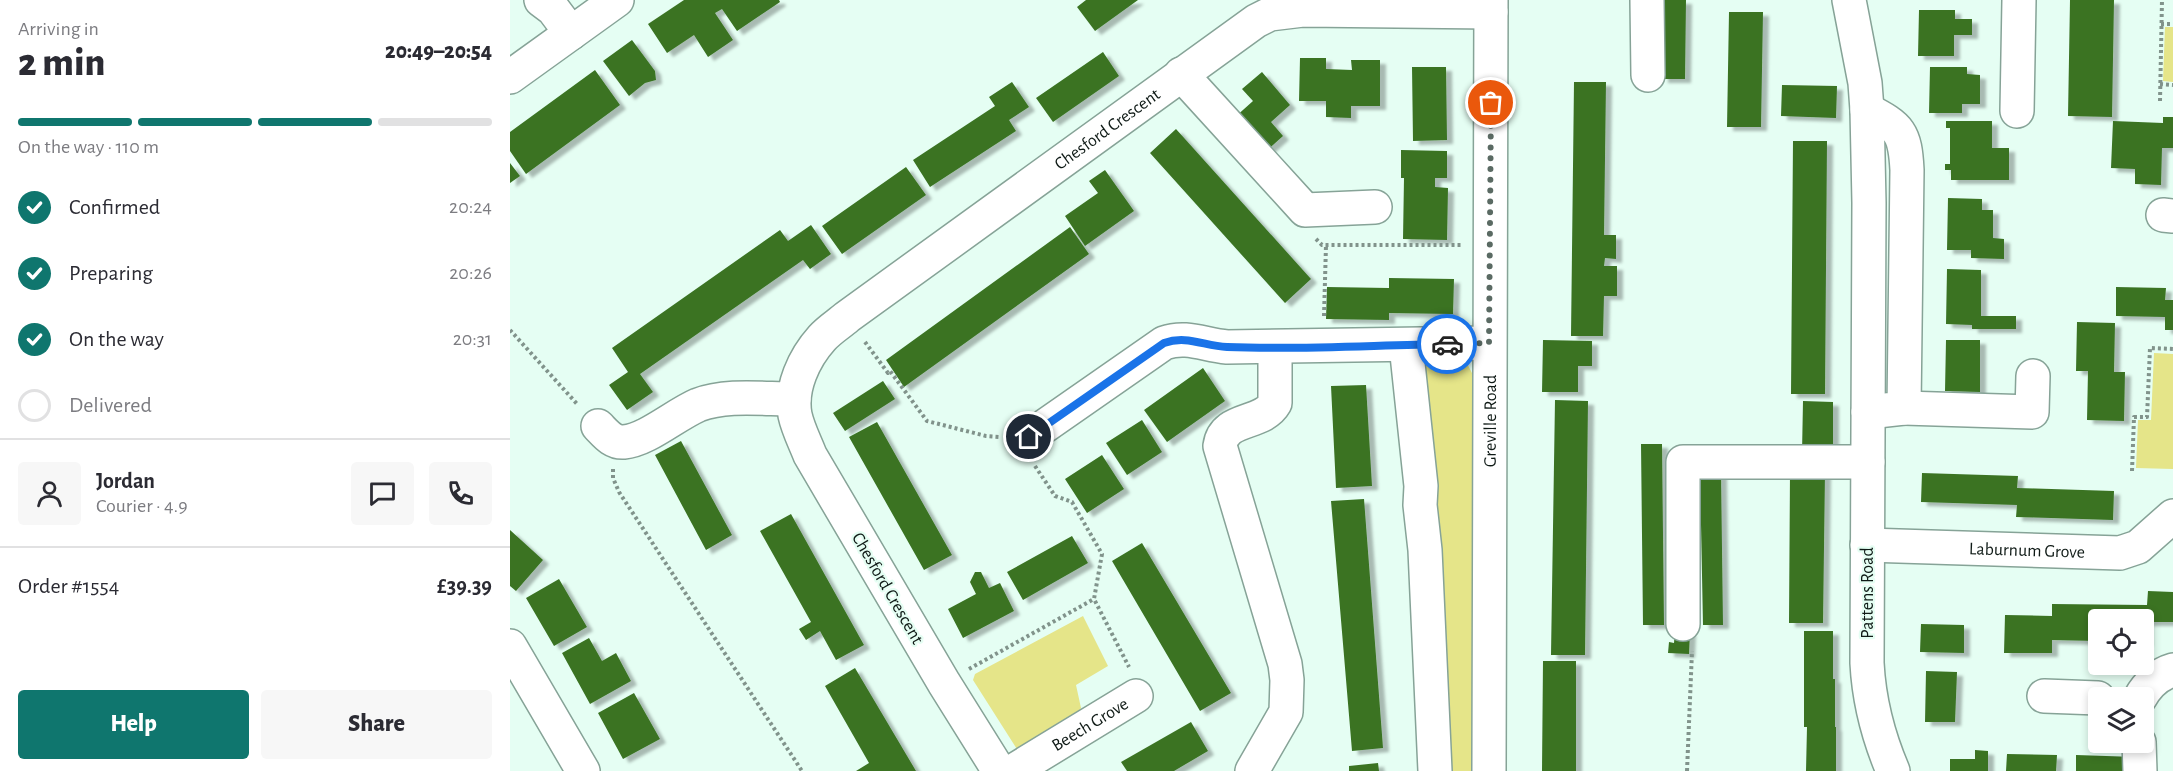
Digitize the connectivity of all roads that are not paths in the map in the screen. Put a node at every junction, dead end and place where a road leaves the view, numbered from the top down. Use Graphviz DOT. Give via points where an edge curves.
graph roads {
  1 [pos="541,0"];
  2 [pos="617,0"];
  3 [pos="1647,0"];
  4 [pos="1849,0"];
  5 [pos="2019,0"];
  6 [pos="1491,6"];
  7 [pos="571,33"];
  8 [pos="1181,74"];
  9 [pos="1648,75"];
  10 [pos="510,77"];
  11 [pos="1867,110"];
  12 [pos="2017,111"];
  13 [pos="1375,207"];
  14 [pos="1489,343"];
  15 [pos="1406,345"];
  16 [pos="1275,347"];
  17 [pos="2033,376"];
  18 [pos="794,399"];
  19 [pos="1904,408"];
  20 [pos="1868,412"];
  21 [pos="608,434"];
  22 [pos="1022,445"];
  23 [pos="1868,462"];
  24 [pos="2173,516"];
  25 [pos="1867,545"];
  26 [pos="1683,624"];
  27 [pos="515,667"];
  28 [pos="2173,670"];
  29 [pos="2147,687"];
  30 [pos="1136,696"];
  31 [pos="2044,696"];
  32 [pos="2088,698"];
  33 [pos="2139,753"];
  34 [pos="583,771"];
  35 [pos="999,771"];
  36 [pos="1013,771"];
  37 [pos="1252,771"];
  38 [pos="1435,771"];
  39 [pos="1489,771"];
  40 [pos="1893,771"];
  41 [pos="2140,771"];
  1 -- 7 [label="street"];
  2 -- 7 [label="street"];
  3 -- 9 [label="street"];
  4 -- 11 [label="street, Pattens Road"];
  5 -- 12 [label="street"];
  6 -- 8 [label="street, Chesford Crescent" via="1286,11 1256,21"];
  6 -- 14 [label="street, Greville Road"];
  7 -- 10 [label="street"];
  8 -- 13 [label="street" via="1305,210"];
  8 -- 18 [label="street, Chesford Crescent" via="822,337 800,374"];
  11 -- 19 [label="street" via="1899,129 1906,156"];
  11 -- 20 [label="street, Pattens Road"];
  14 -- 15 [label="street"];
  14 -- 39 [label="street, Greville Road"];
  15 -- 16 [label="street"];
  15 -- 38 [label="street" via="1421,486"];
  16 -- 22 [label="street" via="1227,347 1190,339 1170,341"];
  16 -- 37 [label="street" via="1275,403 1271,411 1227,430 1220,446 1287,680 1286,712"];
  17 -- 19 [label="street" via="2032,412"];
  18 -- 21 [label="street" via="709,402 634,440"];
  18 -- 35 [label="street, Chesford Crescent" via="795,415 810,454"];
  19 -- 20 [label="street"];
  20 -- 23 [label="street, Pattens Road"];
  23 -- 25 [label="street, Pattens Road"];
  23 -- 26 [label="street" via="1683,462"];
  24 -- 25 [label="street, Laburnum Grove" via="2138,548 2120,553"];
  25 -- 40 [label="street, Pattens Road" via="1868,682 1880,740"];
  27 -- 34 [label="street"];
  28 -- 29 [label="street"];
  30 -- 36 [label="street, Beech Grove"];
  31 -- 32 [label="street"];
  33 -- 41 [label="street"];
}
